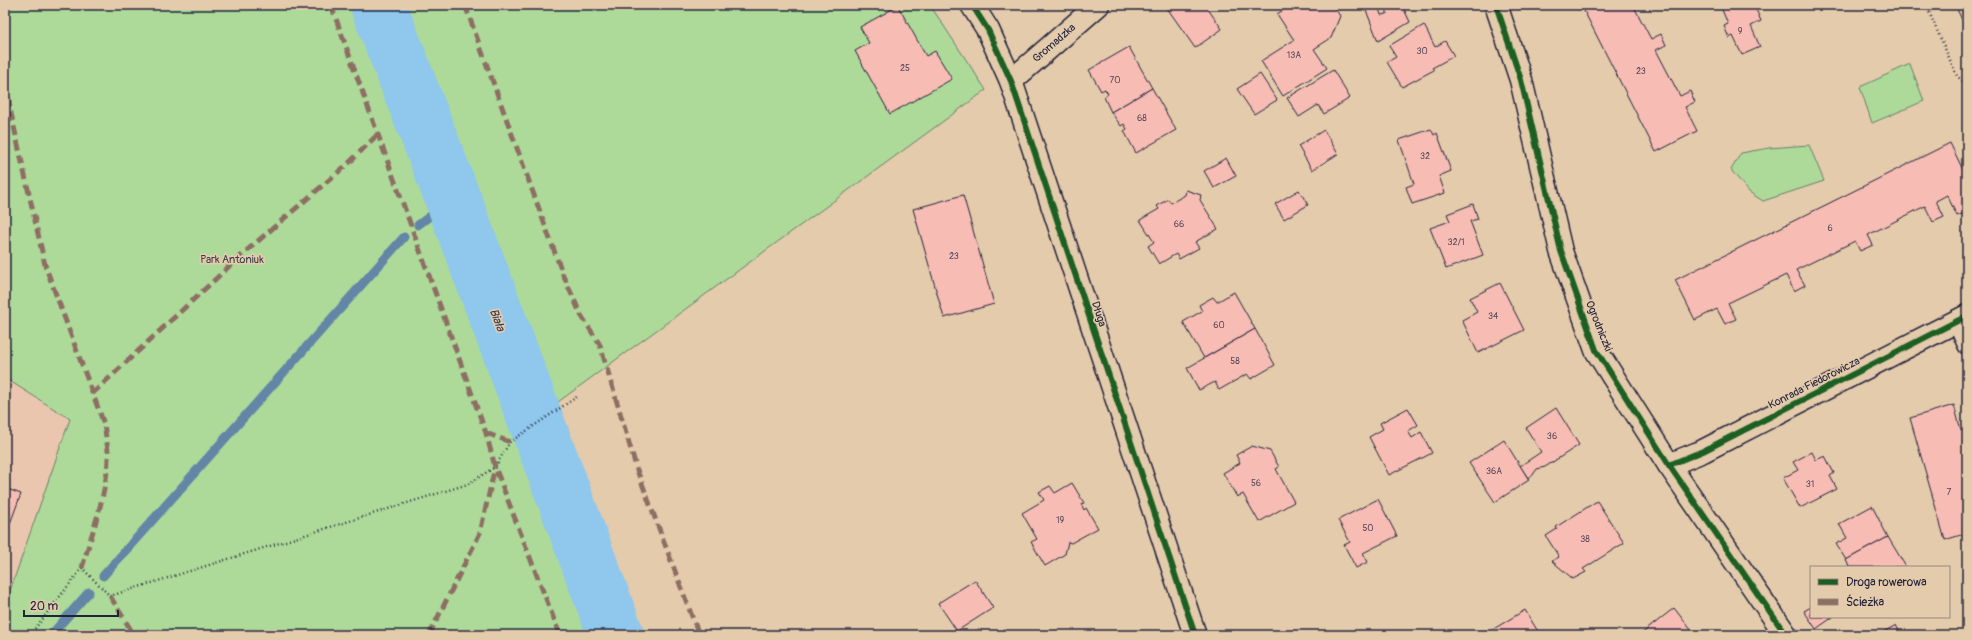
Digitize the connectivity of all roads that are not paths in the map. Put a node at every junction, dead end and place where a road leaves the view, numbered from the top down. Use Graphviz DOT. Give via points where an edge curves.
graph roads {
  1 [pos="972,5"];
  2 [pos="1098,5"];
  3 [pos="1496,5"];
  4 [pos="1011,81"];
  5 [pos="1961,319"];
  6 [pos="1967,346"];
  7 [pos="1669,465"];
  8 [pos="1196,635"];
  9 [pos="1786,635"];
  1 -- 4 [label="street, Długa" via="988,30"];
  2 -- 4 [label="street, Gromadzka"];
  3 -- 7 [label="street, Ogrodniczki" via="1522,80 1561,251 1596,350"];
  4 -- 8 [label="street, Długa"];
  5 -- 6 [label="lane"];
  5 -- 7 [label="street, Konrada Fiedorowicza" via="1703,451"];
  7 -- 9 [label="street, Ogrodniczki"];
}
